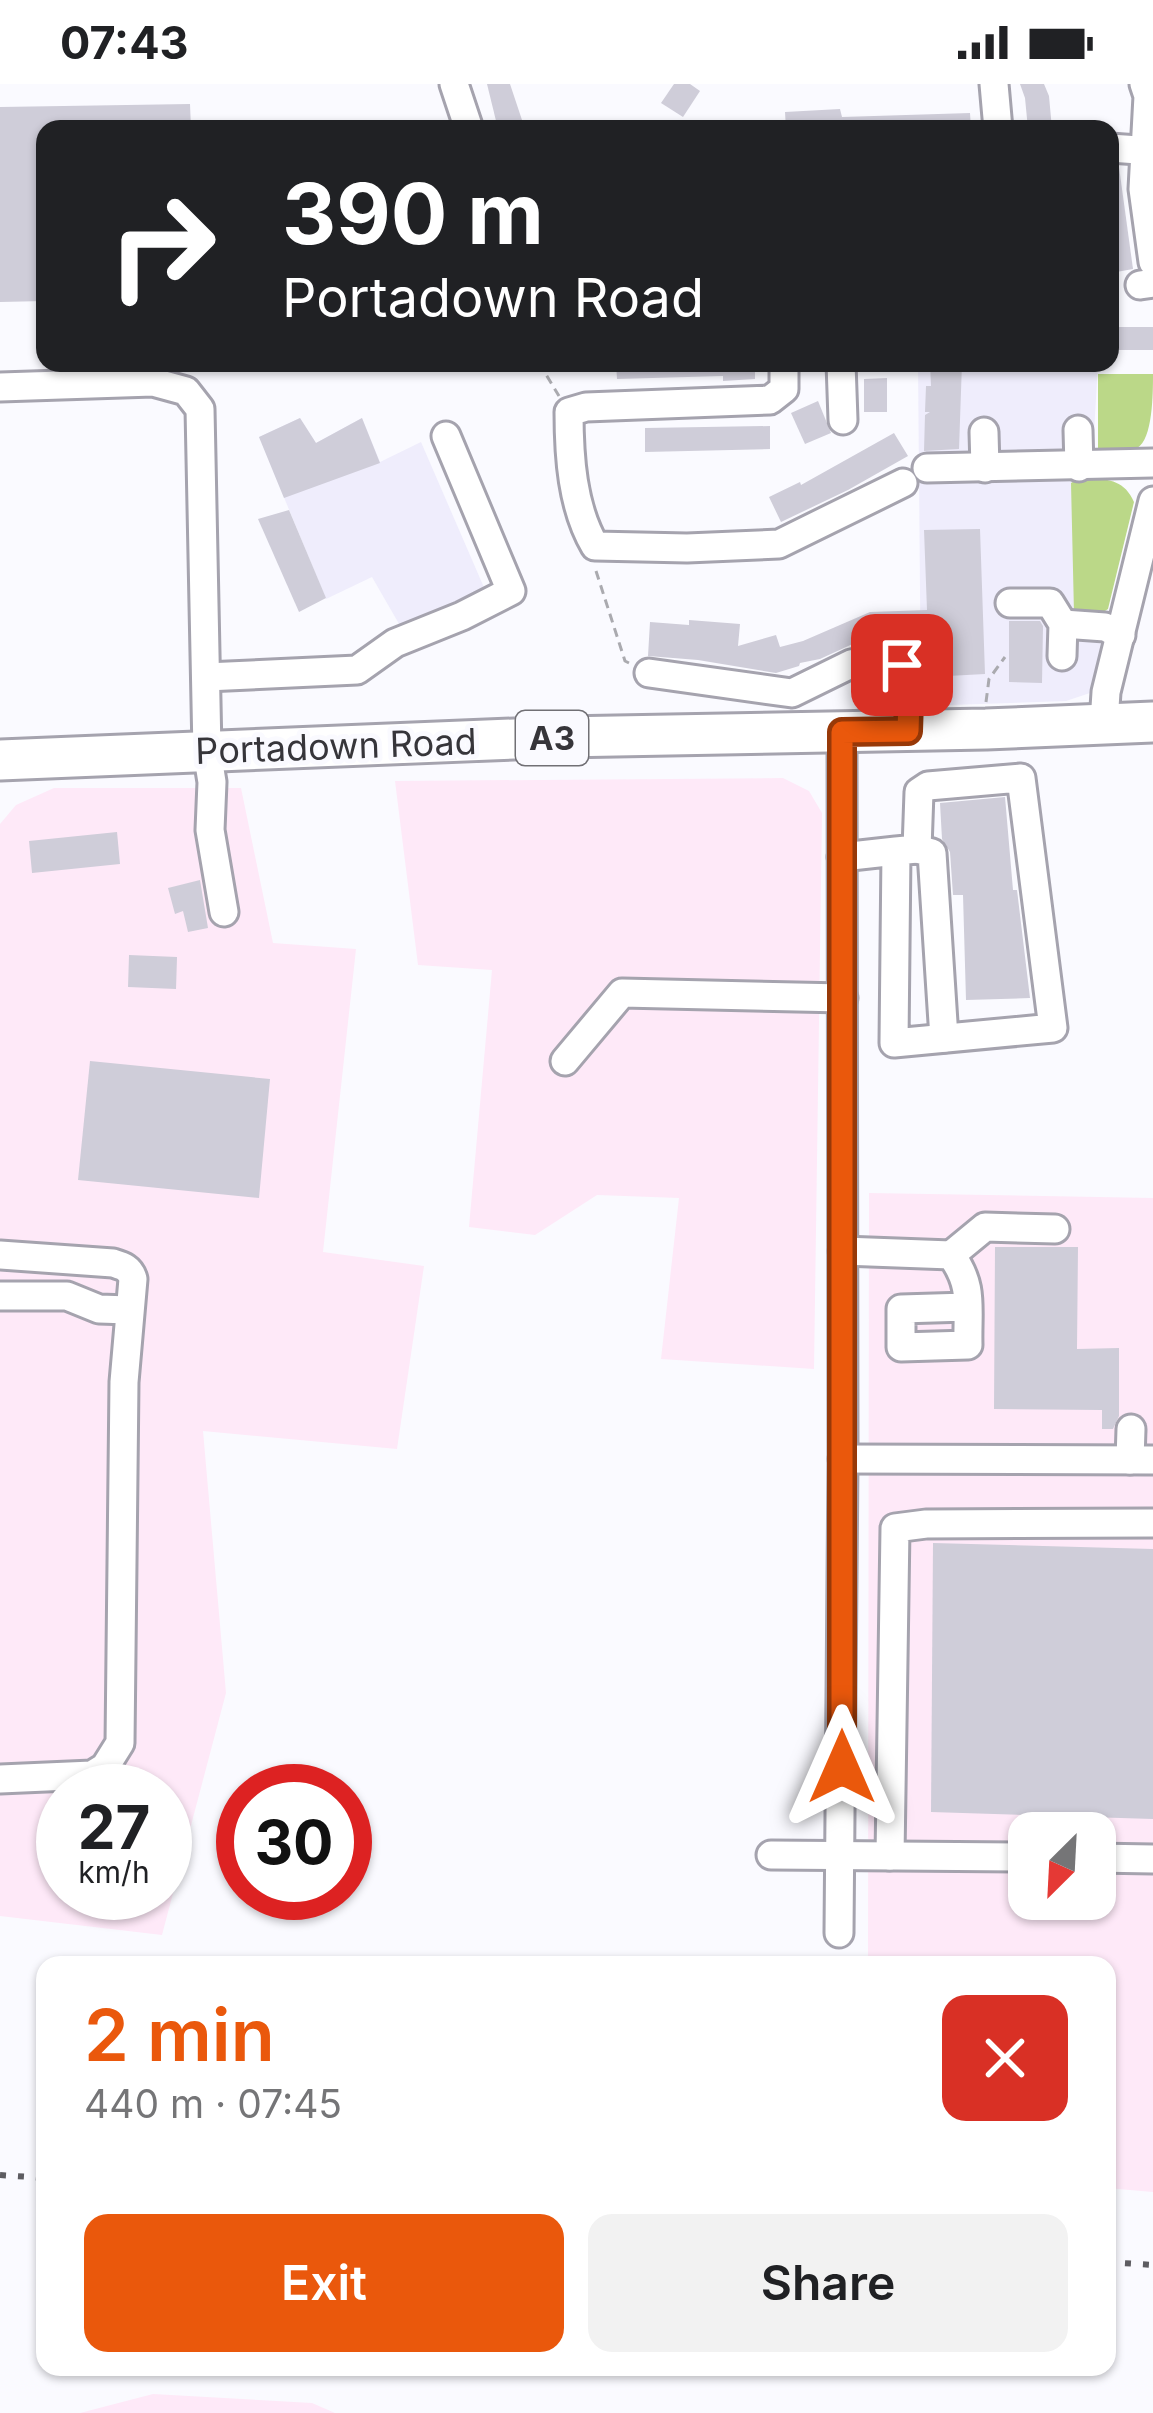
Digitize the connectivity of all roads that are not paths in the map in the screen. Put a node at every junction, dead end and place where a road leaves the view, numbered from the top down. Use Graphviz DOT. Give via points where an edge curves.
graph roads {
  1 [pos="454,84"];
  2 [pos="994,84"];
  3 [pos="1144,84"];
  4 [pos="467,120"];
  5 [pos="997,120"];
  6 [pos="1119,149"];
  7 [pos="1149,151"];
  8 [pos="1148,276"];
  9 [pos="784,372"];
  10 [pos="841,372"];
  11 [pos="0,387"];
  12 [pos="843,420"];
  13 [pos="1078,430"];
  14 [pos="984,432"];
  15 [pos="446,436"];
  16 [pos="1153,464"];
  17 [pos="1079,467"];
  18 [pos="985,468"];
  19 [pos="1153,503"];
  20 [pos="1010,604"];
  21 [pos="1056,614"];
  22 [pos="1120,635"];
  23 [pos="1062,656"];
  24 [pos="206,676"];
  25 [pos="658,682"];
  26 [pos="1153,722"];
  27 [pos="1104,723"];
  28 [pos="908,731"];
  29 [pos="842,732"];
  30 [pos="208,752"];
  31 [pos="0,760"];
  32 [pos="907,850"];
  33 [pos="842,857"];
  34 [pos="224,912"];
  35 [pos="843,998"];
  36 [pos="944,1038"];
  37 [pos="565,1061"];
  38 [pos="1055,1229"];
  39 [pos="843,1251"];
  40 [pos="0,1255"];
  41 [pos="951,1255"];
  42 [pos="0,1296"];
  43 [pos="968,1307"];
  44 [pos="129,1310"];
  45 [pos="1130,1429"];
  46 [pos="843,1459"];
  47 [pos="1141,1460"];
  48 [pos="1153,1523"];
  49 [pos="0,1780"];
  50 [pos="841,1855"];
  51 [pos="771,1856"];
  52 [pos="890,1856"];
  53 [pos="1008,1858"];
  54 [pos="1116,1858"];
  55 [pos="1153,1859"];
  56 [pos="839,1933"];
  1 -- 4 [label="street"];
  2 -- 5 [label="street"];
  3 -- 7 [label="street"];
  6 -- 7 [label="street"];
  7 -- 8 [label="street"];
  9 -- 18 [label="street" via="784,389 770,400 569,412 569,459 595,546 779,544 906,488"];
  10 -- 12 [label="street"];
  11 -- 24 [label="street" via="153,382 186,391 200,409"];
  13 -- 17 [label="street"];
  14 -- 18 [label="street"];
  15 -- 24 [label="street" via="512,591 395,643 358,670"];
  16 -- 17 [label="street"];
  17 -- 18 [label="street"];
  19 -- 22 [label="street"];
  20 -- 21 [label="street"];
  21 -- 22 [label="street"];
  21 -- 23 [label="street"];
  22 -- 27 [label="street"];
  24 -- 30 [label="street"];
  25 -- 28 [label="street" via="792,693 850,664 893,660 906,679"];
  26 -- 27 [label="highway, A3"];
  27 -- 28 [label="highway, Portadown Road / A3"];
  28 -- 29 [label="highway, Portadown Road / A3"];
  29 -- 30 [label="highway, Portadown Road / A3"];
  29 -- 33 [label="street"];
  30 -- 31 [label="highway, Portadown Road / A3"];
  30 -- 34 [label="street"];
  32 -- 33 [label="street"];
  32 -- 36 [label="street" via="932,853"];
  32 -- 36 [label="street" via="894,1043"];
  32 -- 36 [label="street" via="928,786 1021,778 1053,1028"];
  33 -- 35 [label="street"];
  35 -- 37 [label="street" via="622,993"];
  35 -- 39 [label="street"];
  38 -- 41 [label="street" via="985,1227"];
  39 -- 41 [label="street"];
  39 -- 46 [label="street"];
  40 -- 44 [label="street" via="123,1265 133,1279"];
  41 -- 43 [label="street" via="967,1276"];
  42 -- 44 [label="street" via="67,1296"];
  44 -- 49 [label="street" via="120,1742 92,1775"];
  45 -- 47 [label="street"];
  46 -- 47 [label="street"];
  46 -- 50 [label="street"];
  48 -- 52 [label="street" via="895,1528"];
  50 -- 51 [label="street"];
  50 -- 52 [label="street"];
  50 -- 56 [label="street"];
  52 -- 53 [label="street"];
  54 -- 55 [label="street"];
}
